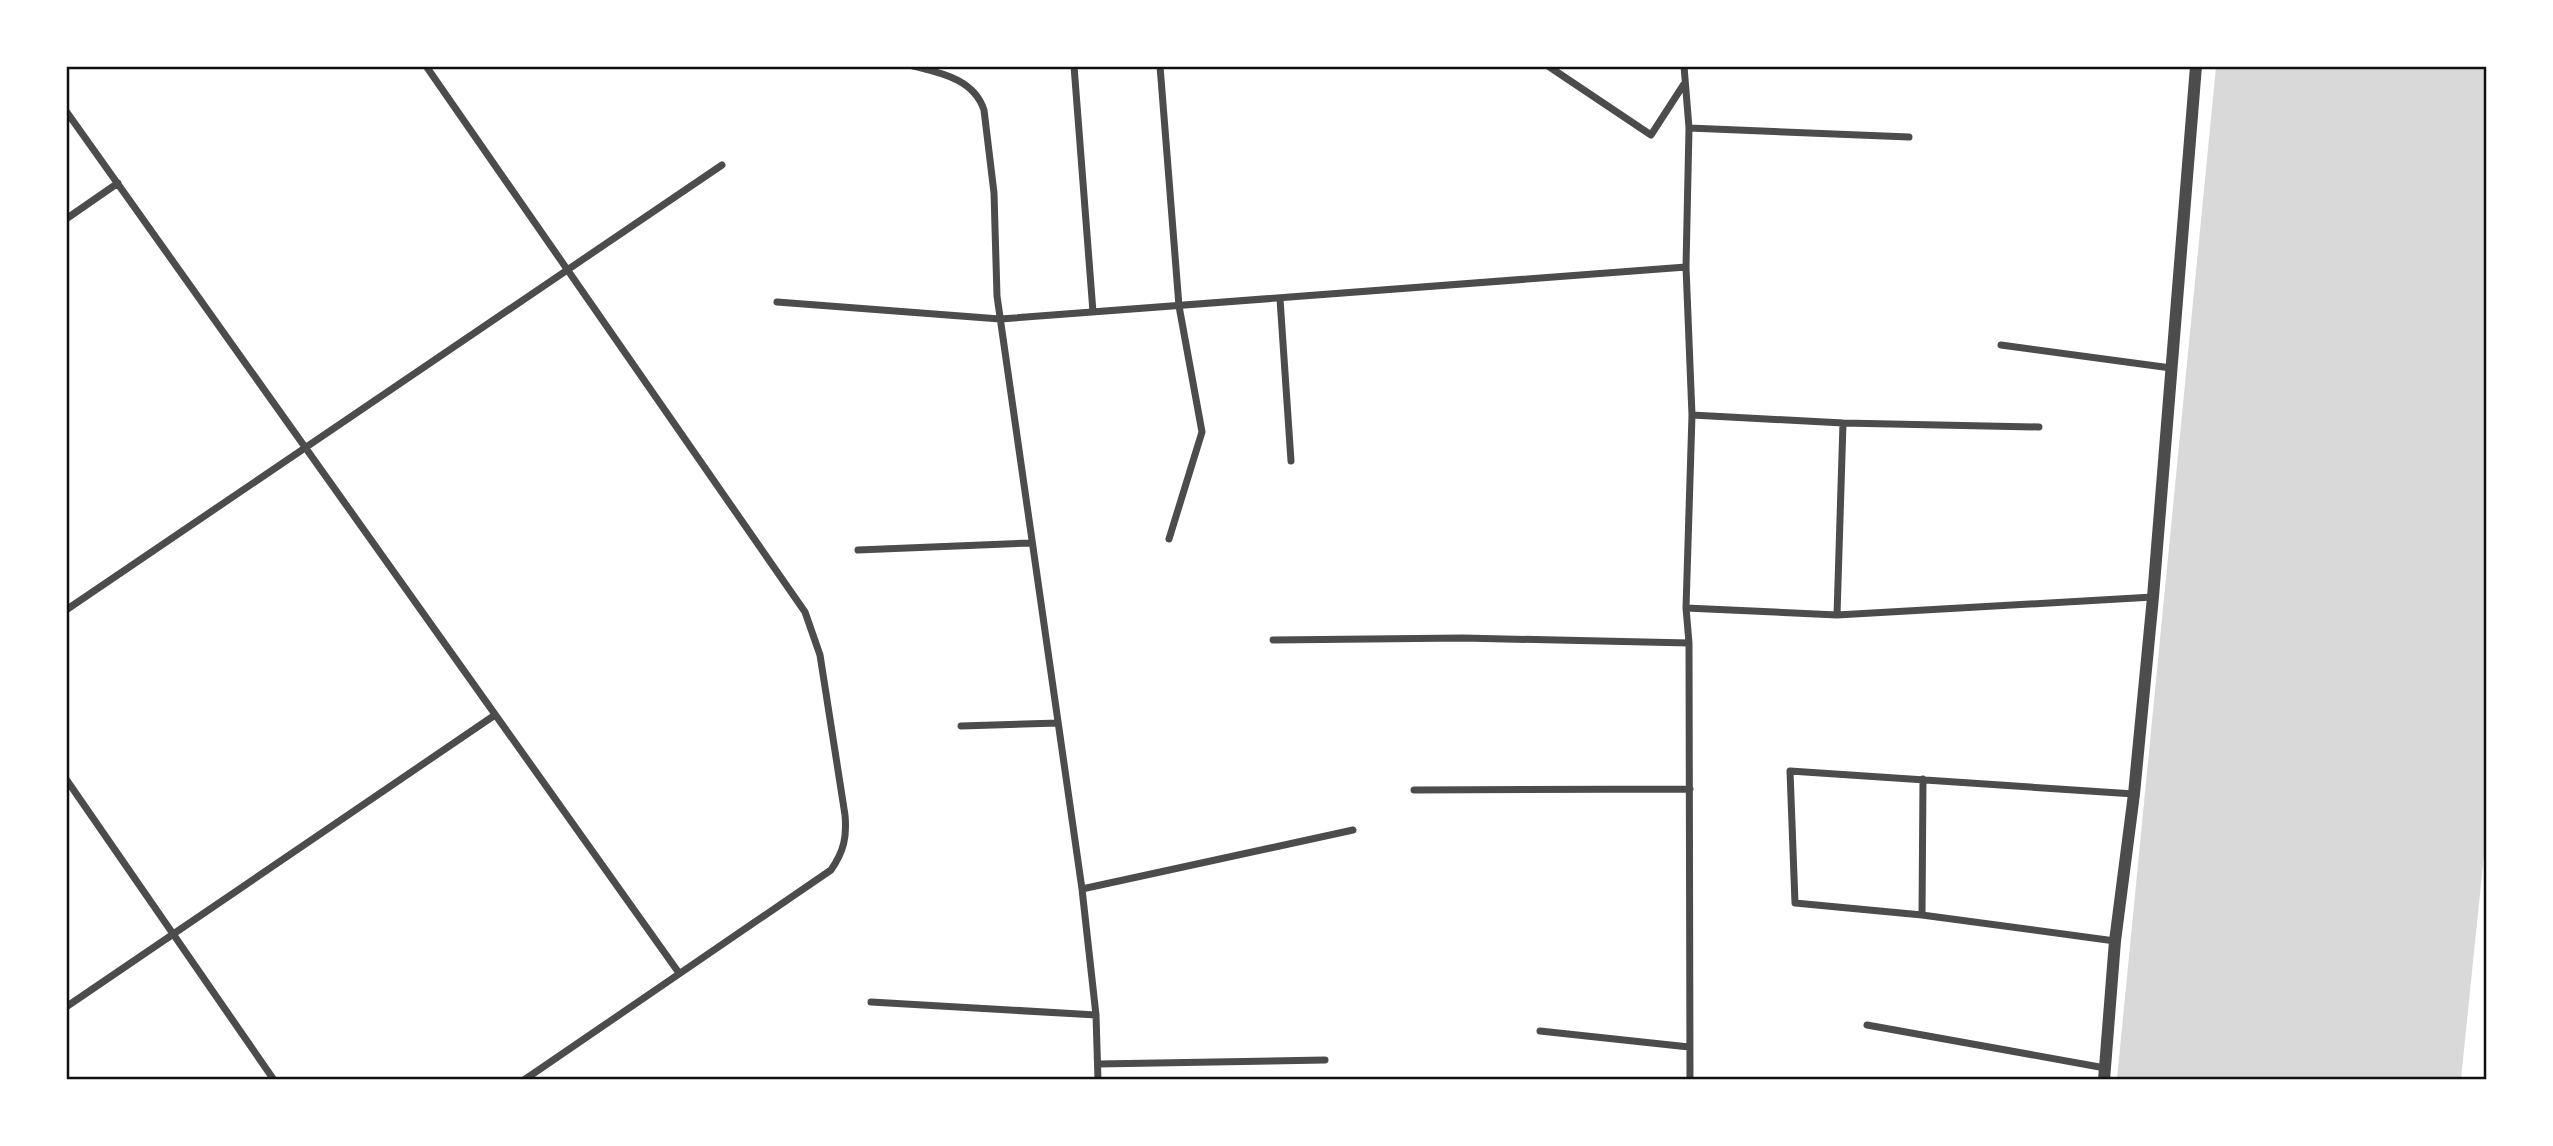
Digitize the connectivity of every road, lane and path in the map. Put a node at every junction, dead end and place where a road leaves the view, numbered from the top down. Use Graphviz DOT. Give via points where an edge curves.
graph roads {
  1 [pos="426,66"];
  2 [pos="913,66"];
  3 [pos="1074,66"];
  4 [pos="1160,66"];
  5 [pos="1548,66"];
  6 [pos="1684,66"];
  7 [pos="2196,66"];
  8 [pos="1684,84"];
  9 [pos="66,111"];
  10 [pos="1689,128"];
  11 [pos="1909,137"];
  12 [pos="722,165"];
  13 [pos="118,183"];
  14 [pos="66,219"];
  15 [pos="1686,267"];
  16 [pos="566,270"];
  17 [pos="1280,299"];
  18 [pos="777,302"];
  19 [pos="1179,306"];
  20 [pos="1093,312"];
  21 [pos="1000,319"];
  22 [pos="2001,345"];
  23 [pos="2171,368"];
  24 [pos="1692,415"];
  25 [pos="1843,423"];
  26 [pos="2039,427"];
  27 [pos="306,447"];
  28 [pos="1291,461"];
  29 [pos="1169,539"];
  30 [pos="1030,543"];
  31 [pos="858,550"];
  32 [pos="2153,597"];
  33 [pos="1686,608"];
  34 [pos="66,610"];
  35 [pos="1837,615"];
  36 [pos="1273,640"];
  37 [pos="1689,643"];
  38 [pos="495,715"];
  39 [pos="1058,723"];
  40 [pos="961,726"];
  41 [pos="66,779"];
  42 [pos="1923,779"];
  43 [pos="1690,789"];
  44 [pos="1415,790"];
  45 [pos="2134,794"];
  46 [pos="1353,830"];
  47 [pos="1082,888"];
  48 [pos="1922,915"];
  49 [pos="174,934"];
  50 [pos="2115,941"];
  51 [pos="679,973"];
  52 [pos="871,1002"];
  53 [pos="66,1007"];
  54 [pos="1096,1015"];
  55 [pos="1867,1026"];
  56 [pos="1539,1031"];
  57 [pos="1689,1047"];
  58 [pos="1325,1060"];
  59 [pos="1098,1064"];
  60 [pos="2104,1074"];
  61 [pos="274,1080"];
  62 [pos="524,1080"];
  63 [pos="1098,1080"];
  64 [pos="1690,1080"];
  1 -- 16 [label="street"];
  2 -- 21 [label="street" via="949,75 980,97 989,141"];
  3 -- 20 [label="street"];
  4 -- 19 [label="street"];
  5 -- 8 [label="street" via="1651,135"];
  6 -- 8 [label="street"];
  7 -- 23 [label="street"];
  8 -- 10 [label="street"];
  9 -- 13 [label="street"];
  10 -- 11 [label="street"];
  10 -- 15 [label="street"];
  12 -- 16 [label="street"];
  13 -- 14 [label="street"];
  13 -- 27 [label="street"];
  15 -- 17 [label="street"];
  15 -- 24 [label="street"];
  16 -- 27 [label="street"];
  16 -- 51 [label="street" via="805,612 820,655 845,815 847,835 842,853 831,870"];
  17 -- 19 [label="street"];
  17 -- 28 [label="street"];
  18 -- 21 [label="street"];
  19 -- 20 [label="street"];
  19 -- 29 [label="street" via="1202,432"];
  20 -- 21 [label="street"];
  21 -- 30 [label="street"];
  22 -- 23 [label="street"];
  23 -- 32 [label="street"];
  24 -- 25 [label="street"];
  24 -- 33 [label="street"];
  25 -- 26 [label="street"];
  25 -- 35 [label="street"];
  27 -- 34 [label="street"];
  27 -- 38 [label="street"];
  30 -- 31 [label="street"];
  30 -- 39 [label="street"];
  32 -- 35 [label="street"];
  32 -- 45 [label="street"];
  33 -- 35 [label="street"];
  33 -- 37 [label="street"];
  36 -- 37 [label="street"];
  37 -- 43 [label="street"];
  38 -- 49 [label="street"];
  38 -- 51 [label="street"];
  39 -- 40 [label="street"];
  39 -- 47 [label="street"];
  41 -- 49 [label="street"];
  42 -- 45 [label="street"];
  42 -- 48 [label="street"];
  42 -- 48 [label="street" via="1790,771 1795,903"];
  43 -- 44 [label="street"];
  43 -- 57 [label="street"];
  45 -- 50 [label="street"];
  46 -- 47 [label="street"];
  47 -- 54 [label="street"];
  48 -- 50 [label="street"];
  49 -- 53 [label="street"];
  49 -- 61 [label="street"];
  50 -- 60 [label="street"];
  51 -- 62 [label="street"];
  52 -- 54 [label="street"];
  54 -- 59 [label="street"];
  55 -- 60 [label="street"];
  56 -- 57 [label="street"];
  57 -- 64 [label="street"];
  58 -- 59 [label="street"];
  59 -- 63 [label="street"];
}
